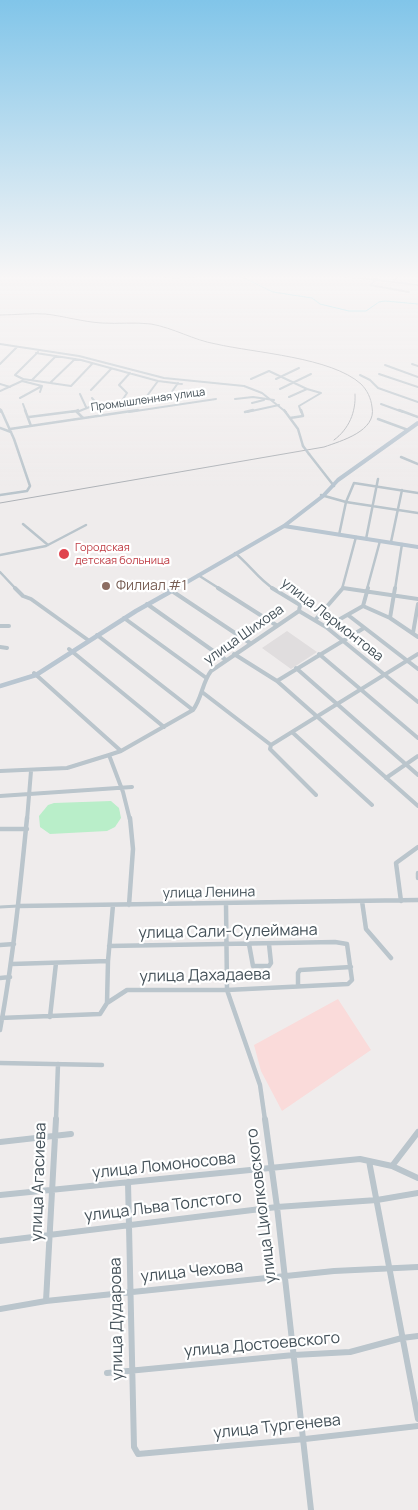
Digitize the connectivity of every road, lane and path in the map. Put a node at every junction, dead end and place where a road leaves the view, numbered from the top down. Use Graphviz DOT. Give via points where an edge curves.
graph roads {
  1 [pos="8,345"];
  2 [pos="17,347"];
  3 [pos="41,350"];
  4 [pos="36,353"];
  5 [pos="56,356"];
  6 [pos="75,359"];
  7 [pos="0,364"];
  8 [pos="92,364"];
  9 [pos="412,364"];
  10 [pos="385,365"];
  11 [pos="418,366"];
  12 [pos="299,368"];
  13 [pos="111,369"];
  14 [pos="130,373"];
  15 [pos="311,374"];
  16 [pos="379,374"];
  17 [pos="360,375"];
  18 [pos="283,377"];
  19 [pos="418,377"];
  20 [pos="251,379"];
  21 [pos="276,379"];
  22 [pos="23,380"];
  23 [pos="32,380"];
  24 [pos="158,381"];
  25 [pos="179,382"];
  26 [pos="295,382"];
  27 [pos="50,383"];
  28 [pos="0,384"];
  29 [pos="182,384"];
  30 [pos="42,386"];
  31 [pos="10,387"];
  32 [pos="418,387"];
  33 [pos="307,388"];
  34 [pos="280,389"];
  35 [pos="91,390"];
  36 [pos="0,391"];
  37 [pos="40,392"];
  38 [pos="171,393"];
  39 [pos="80,394"];
  40 [pos="289,397"];
  41 [pos="20,398"];
  42 [pos="92,398"];
  43 [pos="216,399"];
  44 [pos="235,399"];
  45 [pos="264,400"];
  46 [pos="274,400"];
  47 [pos="418,402"];
  48 [pos="252,403"];
  49 [pos="23,404"];
  50 [pos="141,404"];
  51 [pos="381,404"];
  52 [pos="119,405"];
  53 [pos="279,405"];
  54 [pos="86,407"];
  55 [pos="0,410"];
  56 [pos="76,411"];
  57 [pos="244,412"];
  58 [pos="28,417"];
  59 [pos="418,417"];
  60 [pos="83,418"];
  61 [pos="290,418"];
  62 [pos="378,419"];
  63 [pos="418,423"];
  64 [pos="31,426"];
  65 [pos="0,428"];
  66 [pos="408,430"];
  67 [pos="10,431"];
  68 [pos="309,454"];
  69 [pos="401,457"];
  70 [pos="418,463"];
  71 [pos="378,479"];
  72 [pos="332,485"];
  73 [pos="376,486"];
  74 [pos="402,490"];
  75 [pos="418,493"];
  76 [pos="0,495"];
  77 [pos="322,496"];
  78 [pos="346,502"];
  79 [pos="372,506"];
  80 [pos="398,510"];
  81 [pos="418,514"];
  82 [pos="23,524"];
  83 [pos="86,526"];
  84 [pos="284,526"];
  85 [pos="339,535"];
  86 [pos="356,537"];
  87 [pos="366,538"];
  88 [pos="380,541"];
  89 [pos="391,542"];
  90 [pos="402,544"];
  91 [pos="48,545"];
  92 [pos="418,546"];
  93 [pos="235,553"];
  94 [pos="0,555"];
  95 [pos="0,572"];
  96 [pos="198,574"];
  97 [pos="343,588"];
  98 [pos="170,589"];
  99 [pos="366,591"];
  100 [pos="394,596"];
  101 [pos="418,599"];
  102 [pos="147,604"];
  103 [pos="418,604"];
  104 [pos="363,606"];
  105 [pos="299,611"];
  106 [pos="348,615"];
  107 [pos="124,618"];
  108 [pos="390,618"];
  109 [pos="316,619"];
  110 [pos="276,625"];
  111 [pos="0,626"];
  112 [pos="10,626"];
  113 [pos="326,626"];
  114 [pos="364,628"];
  115 [pos="413,633"];
  116 [pos="97,635"];
  117 [pos="418,637"];
  118 [pos="86,639"];
  119 [pos="343,640"];
  120 [pos="250,643"];
  121 [pos="0,647"];
  122 [pos="7,648"];
  123 [pos="69,649"];
  124 [pos="234,654"];
  125 [pos="320,654"];
  126 [pos="418,654"];
  127 [pos="226,660"];
  128 [pos="407,661"];
  129 [pos="296,668"];
  130 [pos="418,669"];
  131 [pos="35,674"];
  132 [pos="385,675"];
  133 [pos="205,677"];
  134 [pos="277,681"];
  135 [pos="0,685"];
  136 [pos="362,690"];
  137 [pos="202,692"];
  138 [pos="418,702"];
  139 [pos="336,705"];
  140 [pos="193,710"];
  141 [pos="317,717"];
  142 [pos="164,727"];
  143 [pos="292,732"];
  144 [pos="418,738"];
  145 [pos="272,745"];
  146 [pos="121,751"];
  147 [pos="109,755"];
  148 [pos="418,756"];
  149 [pos="406,765"];
  150 [pos="31,771"];
  151 [pos="0,772"];
  152 [pos="418,775"];
  153 [pos="386,778"];
  154 [pos="132,787"];
  155 [pos="122,788"];
  156 [pos="29,794"];
  157 [pos="316,795"];
  158 [pos="0,796"];
  159 [pos="372,805"];
  160 [pos="418,806"];
  161 [pos="0,829"];
  162 [pos="27,829"];
  163 [pos="418,847"];
  164 [pos="418,874"];
  165 [pos="418,878"];
  166 [pos="418,900"];
  167 [pos="401,901"];
  168 [pos="362,902"];
  169 [pos="226,904"];
  170 [pos="113,905"];
  171 [pos="129,905"];
  172 [pos="19,906"];
  173 [pos="0,907"];
  174 [pos="0,944"];
  175 [pos="14,944"];
  176 [pos="249,944"];
  177 [pos="269,944"];
  178 [pos="226,945"];
  179 [pos="109,946"];
  180 [pos="391,958"];
  181 [pos="108,961"];
  182 [pos="56,963"];
  183 [pos="12,964"];
  184 [pos="351,967"];
  185 [pos="10,977"];
  186 [pos="0,978"];
  187 [pos="298,986"];
  188 [pos="226,990"];
  189 [pos="107,1003"];
  190 [pos="50,1017"];
  191 [pos="1,1018"];
  192 [pos="0,1030"];
  193 [pos="0,1063"];
  194 [pos="58,1064"];
  195 [pos="102,1065"];
  196 [pos="418,1132"];
  197 [pos="71,1134"];
  198 [pos="54,1136"];
  199 [pos="0,1142"];
  200 [pos="369,1161"];
  201 [pos="392,1166"];
  202 [pos="272,1167"];
  203 [pos="418,1178"];
  204 [pos="128,1182"];
  205 [pos="53,1190"];
  206 [pos="418,1193"];
  207 [pos="0,1195"];
  208 [pos="377,1200"];
  209 [pos="277,1207"];
  210 [pos="129,1225"];
  211 [pos="51,1234"];
  212 [pos="0,1241"];
  213 [pos="418,1267"];
  214 [pos="390,1269"];
  215 [pos="284,1277"];
  216 [pos="130,1292"];
  217 [pos="46,1301"];
  218 [pos="0,1309"];
  219 [pos="418,1336"];
  220 [pos="402,1338"];
  221 [pos="294,1355"];
  222 [pos="132,1371"];
  223 [pos="107,1373"];
  224 [pos="418,1419"];
  225 [pos="418,1426"];
  226 [pos="305,1439"];
  227 [pos="138,1454"];
  228 [pos="311,1510"];
  1 -- 2 [label="street"];
  2 -- 3 [label="street"];
  2 -- 7 [label="street"];
  3 -- 4 [label="street"];
  3 -- 25 [label="street" via="91,358"];
  4 -- 5 [label="street"];
  4 -- 22 [label="street" via="15,375"];
  5 -- 6 [label="street"];
  5 -- 23 [label="street"];
  6 -- 8 [label="street"];
  6 -- 27 [label="street"];
  8 -- 13 [label="street"];
  8 -- 27 [label="street" via="71,386"];
  9 -- 11 [label="street"];
  10 -- 19 [label="street"];
  12 -- 18 [label="street"];
  13 -- 14 [label="street"];
  13 -- 35 [label="street"];
  14 -- 24 [label="street"];
  14 -- 52 [label="street" via="119,385 128,393"];
  15 -- 26 [label="street"];
  16 -- 32 [label="street"];
  17 -- 47 [label="street" via="378,388"];
  18 -- 20 [label="street" via="269,371"];
  18 -- 21 [label="street"];
  18 -- 26 [label="street"];
  22 -- 23 [label="street"];
  22 -- 30 [label="street"];
  22 -- 31 [label="street"];
  23 -- 27 [label="street"];
  24 -- 25 [label="street"];
  24 -- 50 [label="street"];
  25 -- 29 [label="street"];
  25 -- 38 [label="street"];
  25 -- 46 [label="street" via="243,386"];
  26 -- 33 [label="street"];
  26 -- 34 [label="street"];
  28 -- 31 [label="street"];
  30 -- 37 [label="street"];
  30 -- 41 [label="street"];
  31 -- 36 [label="street"];
  33 -- 40 [label="street"];
  33 -- 61 [label="street" via="321,393 298,406 303,416"];
  39 -- 54 [label="street"];
  42 -- 54 [label="street" via="97,404"];
  43 -- 60 [label="street, Промышленная улица"];
  44 -- 45 [label="street" via="252,397"];
  45 -- 46 [label="street"];
  45 -- 48 [label="street"];
  46 -- 53 [label="street"];
  49 -- 58 [label="street"];
  51 -- 59 [label="street"];
  53 -- 57 [label="street"];
  53 -- 61 [label="street"];
  54 -- 56 [label="street"];
  55 -- 67 [label="street"];
  56 -- 58 [label="street"];
  56 -- 60 [label="street"];
  58 -- 64 [label="street"];
  60 -- 64 [label="street, Промышленная улица"];
  61 -- 68 [label="street, bridge" via="303,436 303,446"];
  62 -- 66 [label="street"];
  63 -- 66 [label="main road"];
  64 -- 67 [label="street, Промышленная улица"];
  65 -- 67 [label="street"];
  66 -- 72 [label="main road"];
  67 -- 76 [label="street" via="30,486 28,491"];
  68 -- 72 [label="street"];
  69 -- 70 [label="street"];
  71 -- 73 [label="street"];
  72 -- 77 [label="main road"];
  73 -- 74 [label="street"];
  73 -- 78 [label="street" via="354,483"];
  73 -- 79 [label="street"];
  74 -- 75 [label="street"];
  74 -- 80 [label="street"];
  77 -- 78 [label="street"];
  77 -- 84 [label="main road"];
  77 -- 98 [label="main road" via="281,526"];
  78 -- 79 [label="street"];
  78 -- 85 [label="street"];
  79 -- 80 [label="street"];
  79 -- 87 [label="street"];
  80 -- 81 [label="street"];
  80 -- 89 [label="street"];
  82 -- 91 [label="street"];
  83 -- 91 [label="street"];
  84 -- 85 [label="main road"];
  84 -- 93 [label="main road"];
  85 -- 86 [label="main road"];
  86 -- 87 [label="main road"];
  86 -- 97 [label="street"];
  87 -- 88 [label="main road"];
  88 -- 89 [label="main road"];
  88 -- 99 [label="street"];
  89 -- 90 [label="main road"];
  90 -- 92 [label="main road"];
  90 -- 100 [label="street"];
  91 -- 94 [label="street"];
  93 -- 96 [label="main road"];
  93 -- 105 [label="street, улица Лермонтова" via="266,584 300,605"];
  95 -- 118 [label="street" via="23,596"];
  96 -- 98 [label="main road"];
  96 -- 110 [label="street"];
  97 -- 99 [label="street"];
  97 -- 109 [label="street"];
  98 -- 102 [label="main road"];
  98 -- 118 [label="main road"];
  98 -- 120 [label="street"];
  99 -- 100 [label="street"];
  99 -- 104 [label="street"];
  100 -- 101 [label="street"];
  100 -- 108 [label="street"];
  102 -- 107 [label="main road"];
  102 -- 127 [label="street"];
  103 -- 115 [label="street"];
  104 -- 106 [label="street"];
  104 -- 108 [label="street"];
  105 -- 109 [label="street, улица Лермонтова"];
  105 -- 110 [label="street, улица Шихова"];
  106 -- 113 [label="street"];
  106 -- 114 [label="street"];
  107 -- 116 [label="main road"];
  107 -- 133 [label="street"];
  108 -- 115 [label="street"];
  109 -- 113 [label="street, улица Лермонтова"];
  110 -- 120 [label="street, улица Шихова"];
  111 -- 112 [label="street"];
  113 -- 119 [label="street, улица Лермонтова"];
  114 -- 119 [label="street"];
  114 -- 128 [label="street"];
  115 -- 117 [label="street"];
  116 -- 118 [label="main road"];
  116 -- 140 [label="street"];
  118 -- 123 [label="main road"];
  118 -- 131 [label="main road"];
  119 -- 125 [label="street"];
  119 -- 132 [label="street, улица Лермонтова"];
  120 -- 124 [label="street, улица Шихова"];
  121 -- 122 [label="street"];
  123 -- 131 [label="main road"];
  123 -- 142 [label="street"];
  124 -- 127 [label="street, улица Шихова"];
  124 -- 134 [label="street"];
  125 -- 129 [label="street"];
  125 -- 136 [label="street"];
  126 -- 128 [label="street"];
  127 -- 133 [label="street, улица Шихова"];
  128 -- 130 [label="street"];
  128 -- 132 [label="street"];
  129 -- 134 [label="street"];
  129 -- 139 [label="street"];
  131 -- 135 [label="main road"];
  131 -- 146 [label="street"];
  132 -- 136 [label="street"];
  132 -- 138 [label="street, улица Лермонтова"];
  133 -- 137 [label="street, улица Шихова"];
  134 -- 141 [label="street"];
  136 -- 139 [label="street"];
  136 -- 144 [label="street"];
  137 -- 140 [label="street, улица Шихова"];
  137 -- 145 [label="street"];
  139 -- 141 [label="street"];
  139 -- 149 [label="street"];
  140 -- 142 [label="street"];
  141 -- 143 [label="street"];
  141 -- 153 [label="street"];
  142 -- 146 [label="street"];
  143 -- 145 [label="street"];
  143 -- 159 [label="street"];
  145 -- 157 [label="street" via="270,749"];
  146 -- 147 [label="street"];
  147 -- 150 [label="street" via="67,768"];
  147 -- 155 [label="street"];
  148 -- 149 [label="street"];
  149 -- 152 [label="street"];
  149 -- 153 [label="street"];
  150 -- 151 [label="street"];
  150 -- 156 [label="street"];
  153 -- 160 [label="street"];
  154 -- 155 [label="street"];
  155 -- 156 [label="street"];
  155 -- 171 [label="street" via="132,829"];
  156 -- 158 [label="street"];
  156 -- 162 [label="street"];
  161 -- 162 [label="street"];
  162 -- 172 [label="street"];
  163 -- 167 [label="street" via="396,863"];
  164 -- 165 [label="street"];
  166 -- 167 [label="street, улица Ленина"];
  167 -- 168 [label="street, улица Ленина"];
  168 -- 169 [label="street, улица Ленина"];
  168 -- 180 [label="street" via="366,929"];
  169 -- 171 [label="street, улица Ленина"];
  169 -- 178 [label="street, улица Циолковского"];
  170 -- 171 [label="street, улица Ленина"];
  170 -- 172 [label="street, улица Ленина"];
  170 -- 179 [label="street"];
  172 -- 173 [label="street, улица Ленина"];
  172 -- 175 [label="street"];
  174 -- 175 [label="street"];
  175 -- 183 [label="street"];
  176 -- 177 [label="street, улица Сали-Сулеймана"];
  176 -- 177 [label="street" via="253,966 269,966"];
  176 -- 178 [label="street, улица Сали-Сулеймана"];
  177 -- 184 [label="street, улица Сали-Сулеймана" via="347,944"];
  178 -- 179 [label="street, улица Сали-Сулеймана"];
  178 -- 188 [label="street, улица Циолковского"];
  179 -- 181 [label="street"];
  181 -- 182 [label="street"];
  181 -- 189 [label="street"];
  182 -- 183 [label="street"];
  182 -- 190 [label="street"];
  183 -- 185 [label="street"];
  184 -- 187 [label="street" via="300,970"];
  184 -- 187 [label="street, улица Дахадаева" via="352,980 348,984"];
  185 -- 186 [label="street"];
  185 -- 191 [label="street"];
  187 -- 188 [label="street, улица Дахадаева"];
  188 -- 189 [label="street, улица Дахадаева" via="127,990"];
  188 -- 202 [label="street, улица Циолковского" via="260,1086"];
  189 -- 190 [label="street, улица Дахадаева" via="100,1014"];
  190 -- 191 [label="street, улица Дахадаева"];
  191 -- 192 [label="street"];
  193 -- 194 [label="street"];
  194 -- 195 [label="street"];
  194 -- 198 [label="street, улица Агасиева"];
  196 -- 201 [label="street"];
  197 -- 198 [label="street"];
  198 -- 199 [label="street"];
  198 -- 205 [label="street, улица Агасиева"];
  200 -- 201 [label="street, улица Ломоносова"];
  200 -- 202 [label="street, улица Ломоносова" via="360,1159"];
  200 -- 208 [label="street"];
  201 -- 203 [label="street, улица Ломоносова"];
  202 -- 204 [label="street, улица Ломоносова"];
  202 -- 209 [label="street, улица Циолковского"];
  204 -- 205 [label="street, улица Ломоносова"];
  204 -- 210 [label="street, улица Дударова"];
  205 -- 207 [label="street, улица Ломоносова"];
  205 -- 211 [label="street, улица Агасиева"];
  206 -- 208 [label="street, улица Льва Толстого"];
  208 -- 209 [label="street, улица Льва Толстого"];
  208 -- 214 [label="street"];
  209 -- 210 [label="street, улица Льва Толстого"];
  209 -- 215 [label="street, улица Циолковского"];
  210 -- 211 [label="street, улица Льва Толстого"];
  210 -- 216 [label="street, улица Дударова"];
  211 -- 212 [label="street, улица Льва Толстого"];
  211 -- 217 [label="street, улица Агасиева"];
  213 -- 214 [label="street, улица Чехова"];
  214 -- 215 [label="street, улица Чехова"];
  214 -- 220 [label="street"];
  215 -- 216 [label="street, улица Чехова"];
  215 -- 221 [label="street, улица Циолковского"];
  216 -- 217 [label="street, улица Чехова"];
  216 -- 222 [label="street, улица Дударова"];
  217 -- 218 [label="street, улица Чехова"];
  219 -- 220 [label="street, улица Достоевского"];
  220 -- 221 [label="street, улица Достоевского" via="350,1352"];
  220 -- 224 [label="street"];
  221 -- 222 [label="street, улица Достоевского"];
  221 -- 226 [label="street, улица Циолковского"];
  222 -- 223 [label="street, улица Достоевского"];
  222 -- 227 [label="street, улица Дударова" via="134,1447"];
  225 -- 226 [label="street, улица Тургенева"];
  226 -- 227 [label="street, улица Тургенева"];
  226 -- 228 [label="street, улица Циолковского"];
}
